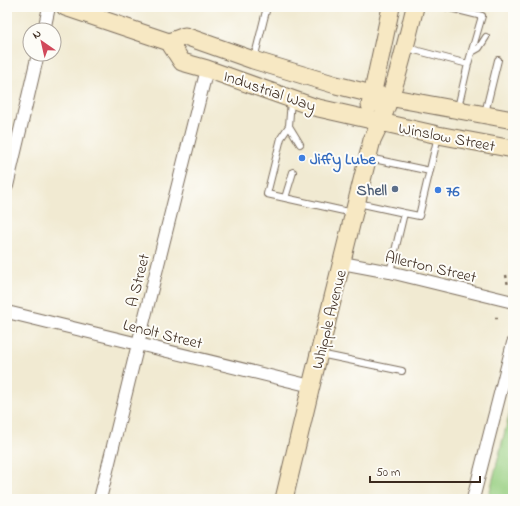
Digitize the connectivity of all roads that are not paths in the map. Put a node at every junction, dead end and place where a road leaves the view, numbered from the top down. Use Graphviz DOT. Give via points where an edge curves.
graph roads {
  1 [pos="49,7"];
  2 [pos="65,7"];
  3 [pos="267,7"];
  4 [pos="391,7"];
  5 [pos="415,7"];
  6 [pos="446,7"];
  7 [pos="46,22"];
  8 [pos="486,37"];
  9 [pos="169,42"];
  10 [pos="405,48"];
  11 [pos="472,52"];
  12 [pos="253,60"];
  13 [pos="498,60"];
  14 [pos="36,62"];
  15 [pos="468,64"];
  16 [pos="207,69"];
  17 [pos="372,94"];
  18 [pos="389,98"];
  19 [pos="291,99"];
  20 [pos="458,109"];
  21 [pos="484,114"];
  22 [pos="374,120"];
  23 [pos="513,120"];
  24 [pos="289,126"];
  25 [pos="438,135"];
  26 [pos="300,144"];
  27 [pos="513,148"];
  28 [pos="368,158"];
  29 [pos="430,171"];
  30 [pos="293,172"];
  31 [pos="7,186"];
  32 [pos="285,198"];
  33 [pos="356,208"];
  34 [pos="404,213"];
  35 [pos="342,263"];
  36 [pos="390,272"];
  37 [pos="513,302"];
  38 [pos="7,312"];
  39 [pos="513,343"];
  40 [pos="138,344"];
  41 [pos="319,354"];
  42 [pos="402,371"];
  43 [pos="311,386"];
  44 [pos="100,499"];
  45 [pos="284,499"];
  46 [pos="474,499"];
  1 -- 7 [label="street"];
  2 -- 9 [label="main road"];
  3 -- 12 [label="lane"];
  4 -- 17 [label="main road, Whipple Avenue"];
  5 -- 10 [label="main road, Whipple Avenue"];
  6 -- 11 [label="lane" via="482,16"];
  8 -- 11 [label="lane" via="479,48"];
  9 -- 12 [label="main road, Industrial Way" via="185,36"];
  9 -- 16 [label="main road, Industrial Way" via="182,62"];
  10 -- 15 [label="lane"];
  10 -- 18 [label="main road, Whipple Avenue"];
  11 -- 15 [label="lane"];
  12 -- 17 [label="main road, Industrial Way"];
  13 -- 21 [label="lane"];
  14 -- 31 [label="street"];
  15 -- 20 [label="lane"];
  16 -- 19 [label="main road, Industrial Way"];
  16 -- 40 [label="street, A Street"];
  17 -- 18 [label="main road, Industrial Way"];
  17 -- 22 [label="main road, Whipple Avenue"];
  18 -- 20 [label="main road, Winslow Street"];
  18 -- 22 [label="main road, Whipple Avenue"];
  19 -- 22 [label="main road, Industrial Way" via="314,107"];
  19 -- 24 [label="lane"];
  20 -- 21 [label="main road, Winslow Street"];
  21 -- 23 [label="main road, Winslow Street"];
  22 -- 25 [label="main road, Winslow Street"];
  22 -- 28 [label="main road, Whipple Avenue"];
  24 -- 26 [label="lane"];
  24 -- 32 [label="lane" via="281,138 267,194"];
  25 -- 27 [label="main road, Winslow Street"];
  25 -- 29 [label="lane"];
  28 -- 29 [label="lane"];
  28 -- 33 [label="main road, Whipple Avenue"];
  29 -- 34 [label="lane" via="419,216"];
  30 -- 32 [label="lane"];
  32 -- 33 [label="lane"];
  33 -- 34 [label="lane"];
  33 -- 35 [label="main road, Whipple Avenue"];
  34 -- 36 [label="lane"];
  35 -- 36 [label="street, Allerton Street"];
  35 -- 41 [label="main road, Whipple Avenue"];
  36 -- 37 [label="street, Allerton Street"];
  38 -- 40 [label="street, Lenolt Street"];
  39 -- 46 [label="street"];
  40 -- 43 [label="street, Lenolt Street"];
  40 -- 44 [label="street, A Street"];
  41 -- 42 [label="lane"];
  41 -- 43 [label="main road, Whipple Avenue"];
  43 -- 45 [label="main road, Whipple Avenue"];
}
